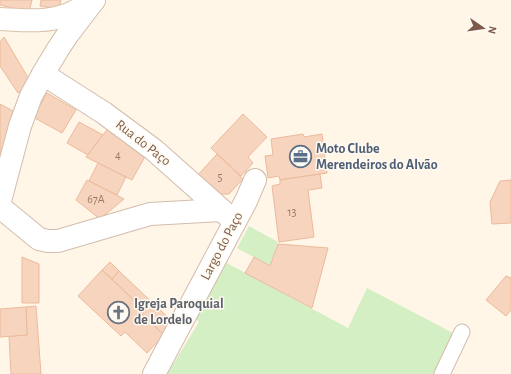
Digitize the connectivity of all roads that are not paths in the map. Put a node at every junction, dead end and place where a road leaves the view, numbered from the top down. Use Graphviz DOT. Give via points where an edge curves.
graph roads {
  1 [pos="94,0"];
  2 [pos="0,18"];
  3 [pos="43,74"];
  4 [pos="255,180"];
  5 [pos="0,201"];
  6 [pos="0,207"];
  7 [pos="228,216"];
  8 [pos="462,332"];
  9 [pos="154,374"];
  10 [pos="442,374"];
  1 -- 2 [label="street" via="58,18"];
  1 -- 3 [label="street" via="68,34"];
  3 -- 5 [label="street" via="25,111"];
  3 -- 7 [label="street, Rua do Paço" via="132,133"];
  4 -- 7 [label="street, Largo do Paço" via="246,202"];
  6 -- 7 [label="street" via="39,239 48,241 58,241 150,214"];
  7 -- 9 [label="street, Largo do Paço"];
  8 -- 10 [label="lane"];
}
